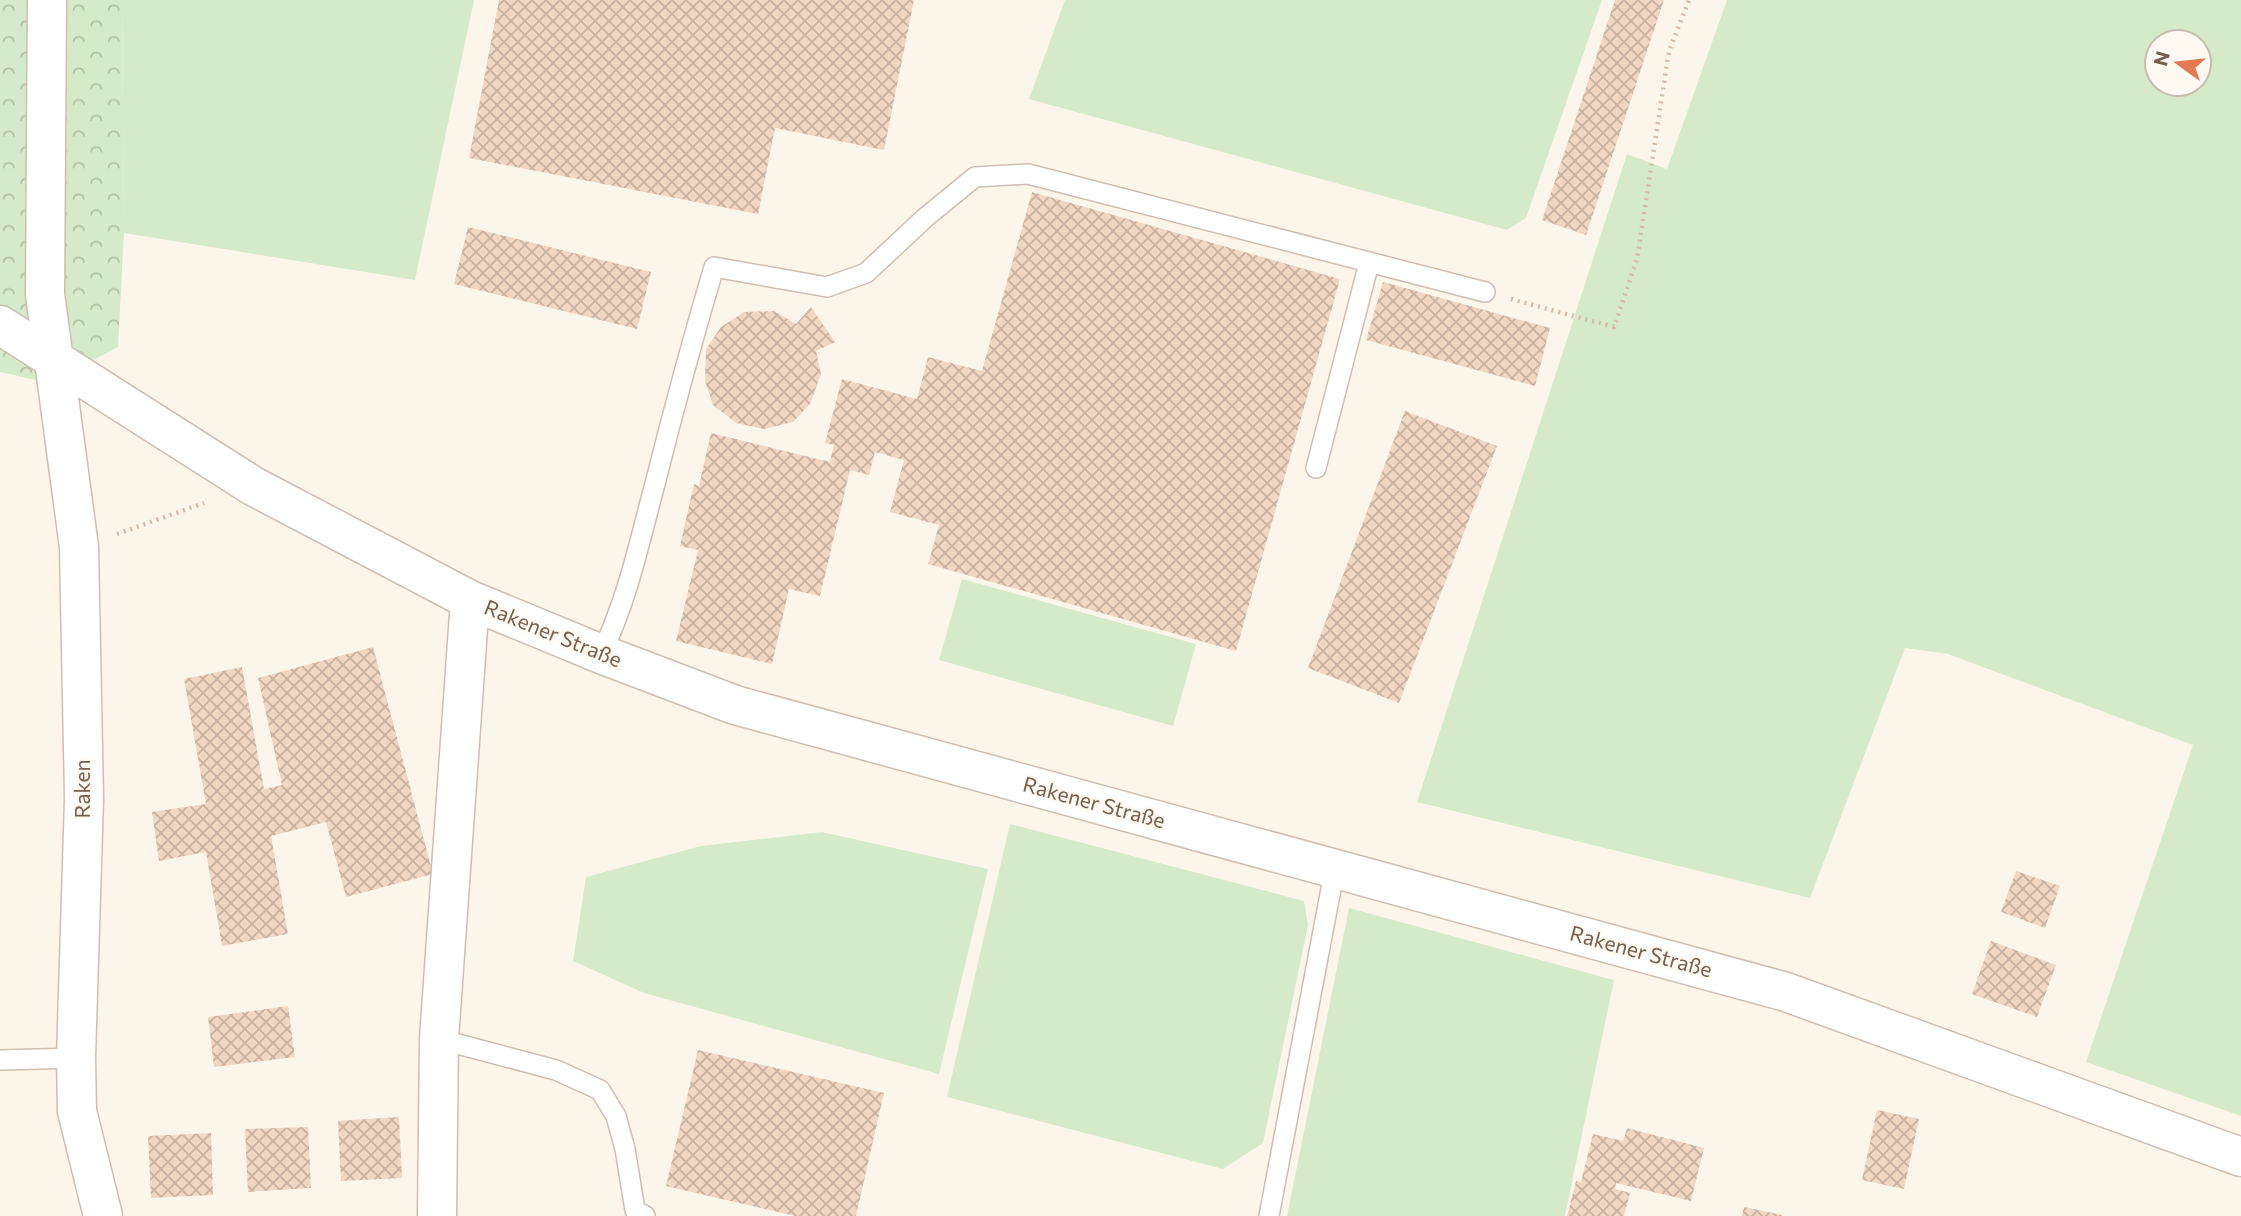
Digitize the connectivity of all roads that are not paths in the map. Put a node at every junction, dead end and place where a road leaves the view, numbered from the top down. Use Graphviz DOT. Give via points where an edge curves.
graph roads {
  1 [pos="47,0"];
  2 [pos="1369,262"];
  3 [pos="1485,292"];
  4 [pos="0,325"];
  5 [pos="53,361"];
  6 [pos="1316,468"];
  7 [pos="470,600"];
  8 [pos="601,654"];
  9 [pos="1335,868"];
  10 [pos="439,1040"];
  11 [pos="76,1058"];
  12 [pos="0,1060"];
  13 [pos="2241,1157"];
  14 [pos="103,1216"];
  15 [pos="437,1216"];
  16 [pos="645,1216"];
  17 [pos="1269,1216"];
  1 -- 5 [label="street, Raken" via="45,293"];
  2 -- 3 [label="lane"];
  2 -- 6 [label="lane"];
  2 -- 8 [label="lane" via="1028,174 975,177 866,273 827,287 714,267 630,580"];
  4 -- 5 [label="street, Rakener Straße"];
  5 -- 7 [label="street, Rakener Straße" via="253,486"];
  5 -- 11 [label="street, Raken" via="79,547 84,799"];
  7 -- 8 [label="street, Rakener Straße"];
  7 -- 10 [label="street"];
  8 -- 9 [label="street, Rakener Straße" via="735,705"];
  9 -- 13 [label="street, Rakener Straße" via="1786,992"];
  9 -- 17 [label="lane"];
  10 -- 15 [label="street"];
  10 -- 16 [label="lane" via="556,1070 600,1090 616,1116 635,1210"];
  11 -- 12 [label="lane"];
  11 -- 14 [label="street, Raken" via="78,1111"];
}
